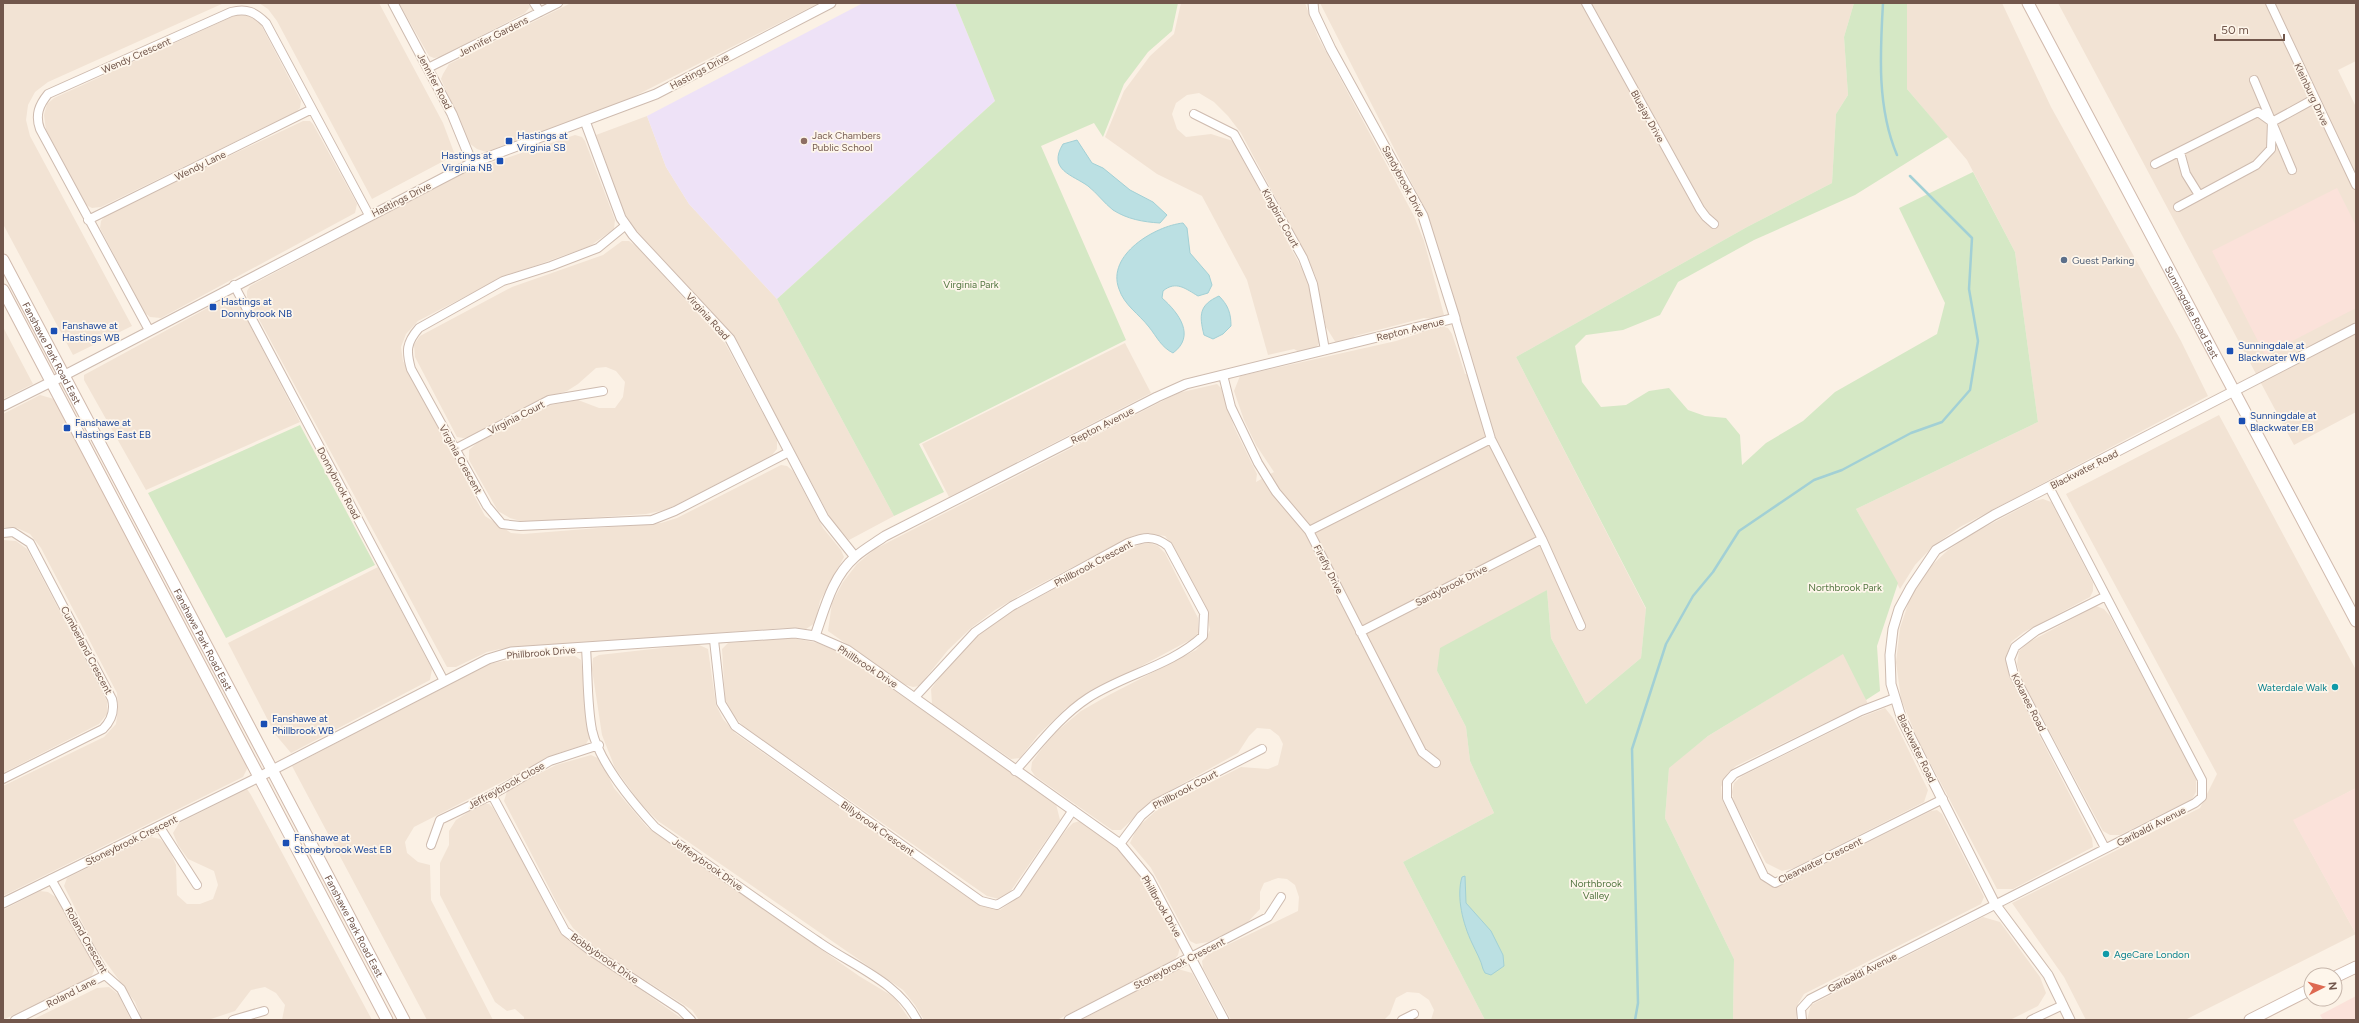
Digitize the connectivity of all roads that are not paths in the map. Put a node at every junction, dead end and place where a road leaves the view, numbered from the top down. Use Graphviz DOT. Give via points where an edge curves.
graph roads {
  1 [pos="393,3"];
  2 [pos="534,3"];
  3 [pos="558,3"];
  4 [pos="831,3"];
  5 [pos="1313,3"];
  6 [pos="1586,3"];
  7 [pos="2028,3"];
  8 [pos="2270,3"];
  9 [pos="540,12"];
  10 [pos="428,68"];
  11 [pos="2254,80"];
  12 [pos="2314,99"];
  13 [pos="312,109"];
  14 [pos="1194,114"];
  15 [pos="585,121"];
  16 [pos="2272,122"];
  17 [pos="2180,152"];
  18 [pos="472,163"];
  19 [pos="2155,164"];
  20 [pos="2292,170"];
  21 [pos="2356,185"];
  22 [pos="2199,195"];
  23 [pos="2178,207"];
  24 [pos="369,215"];
  25 [pos="88,220"];
  26 [pos="1714,224"];
  27 [pos="626,225"];
  28 [pos="3,260"];
  29 [pos="234,286"];
  30 [pos="3,290"];
  31 [pos="1455,318"];
  32 [pos="2356,328"];
  33 [pos="149,330"];
  34 [pos="1325,350"];
  35 [pos="1224,375"];
  36 [pos="65,376"];
  37 [pos="52,382"];
  38 [pos="603,391"];
  39 [pos="2234,391"];
  40 [pos="3,406"];
  41 [pos="1491,439"];
  42 [pos="455,449"];
  43 [pos="789,452"];
  44 [pos="2048,487"];
  45 [pos="1309,531"];
  46 [pos="3,533"];
  47 [pos="1542,539"];
  48 [pos="855,557"];
  49 [pos="2106,596"];
  50 [pos="2356,621"];
  51 [pos="1581,626"];
  52 [pos="1360,632"];
  53 [pos="815,636"];
  54 [pos="714,640"];
  55 [pos="586,648"];
  56 [pos="444,681"];
  57 [pos="915,696"];
  58 [pos="1895,698"];
  59 [pos="599,745"];
  60 [pos="1262,749"];
  61 [pos="1436,763"];
  62 [pos="271,770"];
  63 [pos="1014,771"];
  64 [pos="259,777"];
  65 [pos="3,779"];
  66 [pos="492,795"];
  67 [pos="1943,799"];
  68 [pos="1073,810"];
  69 [pos="159,826"];
  70 [pos="1120,844"];
  71 [pos="431,845"];
  72 [pos="2105,848"];
  73 [pos="51,879"];
  74 [pos="197,885"];
  75 [pos="1281,897"];
  76 [pos="3,903"];
  77 [pos="1995,904"];
  78 [pos="1191,957"];
  79 [pos="2356,967"];
  80 [pos="2343,973"];
  81 [pos="105,975"];
  82 [pos="2303,993"];
  83 [pos="2063,1005"];
  84 [pos="264,1011"];
  85 [pos="1414,1014"];
  86 [pos="15,1020"];
  87 [pos="137,1020"];
  88 [pos="233,1020"];
  89 [pos="387,1020"];
  90 [pos="404,1020"];
  91 [pos="691,1020"];
  92 [pos="917,1020"];
  93 [pos="1069,1020"];
  94 [pos="1224,1020"];
  95 [pos="1402,1020"];
  96 [pos="1802,1020"];
  97 [pos="2031,1020"];
  98 [pos="2070,1020"];
  99 [pos="2250,1020"];
  1 -- 10 [label="street, Jennifer Road"];
  2 -- 9 [label="street"];
  3 -- 9 [label="street, Jennifer Gardens"];
  4 -- 15 [label="street, Hastings Drive" via="656,94"];
  5 -- 31 [label="street, Sandybrook Drive" via="1314,14 1331,49 1423,216"];
  6 -- 26 [label="street, Bluejay Drive" via="1700,209"];
  7 -- 39 [label="main road, Sunningdale Road East"];
  8 -- 12 [label="street, Kleinburg Drive"];
  9 -- 10 [label="street, Jennifer Gardens"];
  10 -- 18 [label="street, Jennifer Road" via="452,114"];
  11 -- 16 [label="street"];
  12 -- 16 [label="street"];
  12 -- 21 [label="street, Kleinburg Drive"];
  13 -- 24 [label="street, Wendy Crescent"];
  13 -- 25 [label="street, Wendy Lane"];
  13 -- 25 [label="street, Wendy Crescent" via="266,23 257,14 247,10 231,12 48,94 38,111 40,130"];
  14 -- 34 [label="street, Kingbird Court" via="1234,134 1284,223 1303,258 1313,284"];
  15 -- 18 [label="street, Hastings Drive"];
  15 -- 27 [label="street, Virginia Road"];
  16 -- 17 [label="street" via="2258,112"];
  16 -- 20 [label="street"];
  16 -- 22 [label="street" via="2271,149 2256,164"];
  17 -- 19 [label="street"];
  17 -- 22 [label="street" via="2186,174"];
  18 -- 24 [label="street, Hastings Drive"];
  22 -- 23 [label="street"];
  24 -- 29 [label="street, Hastings Drive"];
  25 -- 33 [label="street, Wendy Crescent"];
  27 -- 42 [label="street, Virginia Crescent" via="598,248 503,281 418,328 410,339 408,356 411,369"];
  27 -- 43 [label="street, Virginia Road" via="730,339"];
  28 -- 36 [label="main road, Fanshawe Park Road East"];
  29 -- 33 [label="street, Hastings Drive"];
  29 -- 56 [label="street, Donnybrook Road"];
  30 -- 37 [label="main road, Fanshawe Park Road East"];
  31 -- 34 [label="street, Repton Avenue"];
  31 -- 41 [label="street, Sandybrook Drive"];
  32 -- 39 [label="street, Blackwater Road"];
  33 -- 36 [label="street, Hastings Drive"];
  34 -- 35 [label="street, Repton Avenue"];
  35 -- 45 [label="street, Firefly Drive" via="1230,407 1258,463 1276,492"];
  35 -- 48 [label="street, Repton Avenue" via="1186,384 1157,397 885,536"];
  36 -- 37 [label="street, Hastings Drive"];
  36 -- 62 [label="main road, Fanshawe Park Road East"];
  37 -- 40 [label="street, Hastings Drive"];
  37 -- 64 [label="main road, Fanshawe Park Road East"];
  38 -- 42 [label="street, Virginia Court" via="549,400"];
  39 -- 44 [label="street, Blackwater Road"];
  39 -- 50 [label="main road, Sunningdale Road East"];
  41 -- 45 [label="street"];
  41 -- 47 [label="street, Sandybrook Drive"];
  42 -- 43 [label="street, Virginia Crescent" via="487,506 502,524 520,526 652,520 675,511"];
  43 -- 48 [label="street, Virginia Road" via="824,518"];
  44 -- 49 [label="street, Garibaldi Avenue"];
  44 -- 58 [label="street, Blackwater Road" via="1994,515 1936,550 1899,609 1893,629 1890,655 1891,684"];
  45 -- 52 [label="street, Firefly Drive"];
  46 -- 65 [label="street, Cumberland Crescent" via="13,532 30,542 114,706 109,724 103,729"];
  47 -- 51 [label="street, Sandybrook Drive"];
  47 -- 52 [label="street, Sandybrook Drive"];
  48 -- 53 [label="street, Repton Avenue" via="843,569 830,592"];
  49 -- 72 [label="street, Kokanee Road" via="2036,631 2015,647 2010,659 2014,675"];
  49 -- 72 [label="street, Garibaldi Avenue" via="2202,780 2202,797 2195,803"];
  52 -- 61 [label="street, Firefly Drive" via="1422,752"];
  53 -- 54 [label="street, Phillbrook Drive" via="795,633"];
  53 -- 57 [label="street, Phillbrook Drive" via="846,650"];
  54 -- 55 [label="street, Phillbrook Drive"];
  54 -- 68 [label="street, Billybrook Crescent" via="721,703 735,726 981,901 997,905 1017,893"];
  55 -- 56 [label="street, Phillbrook Drive" via="511,652 488,659"];
  55 -- 59 [label="street, Jefferybrook Drive" via="592,731"];
  56 -- 62 [label="street, Phillbrook Drive"];
  57 -- 63 [label="street, Phillbrook Drive"];
  57 -- 63 [label="street, Phillbrook Crescent" via="975,632 1012,606 1128,543 1143,537 1159,539 1168,546 1204,613 1203,636 1189,649 1084,701 1068,713"];
  58 -- 67 [label="street, Blackwater Road" via="1902,720"];
  58 -- 67 [label="street, Clearwater Crescent" via="1861,711 1734,774 1727,782 1727,798 1764,876 1775,883"];
  59 -- 66 [label="street, Jeffreybrook Close" via="550,761"];
  59 -- 92 [label="street, Jefferybrook Drive" via="618,782 655,827 820,943 898,993 911,1007"];
  60 -- 70 [label="street, Phillbrook Court" via="1155,804 1141,816"];
  62 -- 64 [label="street, Stoneybrook Crescent"];
  62 -- 90 [label="main road, Fanshawe Park Road East"];
  63 -- 68 [label="street, Phillbrook Drive"];
  64 -- 69 [label="street, Stoneybrook Crescent"];
  64 -- 89 [label="main road, Fanshawe Park Road East"];
  66 -- 71 [label="street, Jeffreybrook Close" via="440,820"];
  66 -- 91 [label="street, Bobbybrook Drive" via="565,931 681,1010"];
  67 -- 77 [label="street, Blackwater Road"];
  68 -- 70 [label="street, Phillbrook Drive"];
  69 -- 73 [label="street, Stoneybrook Crescent"];
  69 -- 74 [label="street"];
  70 -- 78 [label="street, Phillbrook Drive" via="1149,879"];
  72 -- 77 [label="street, Garibaldi Avenue"];
  73 -- 76 [label="street, Stoneybrook Crescent"];
  73 -- 81 [label="street, Roland Crescent"];
  75 -- 78 [label="street, Stoneybrook Crescent" via="1268,917"];
  77 -- 83 [label="street, Blackwater Road" via="2048,975"];
  77 -- 96 [label="street, Garibaldi Avenue" via="1810,999 1801,1008"];
  78 -- 93 [label="street, Stoneybrook Crescent"];
  78 -- 94 [label="street, Phillbrook Drive"];
  79 -- 80 [label="main road"];
  81 -- 86 [label="street, Roland Lane"];
  81 -- 87 [label="street, Roland Crescent" via="121,989"];
  82 -- 99 [label="main road"];
  83 -- 97 [label="street"];
  83 -- 98 [label="street, Blackwater Road"];
  84 -- 88 [label="street"];
  85 -- 95 [label="street"];
}
